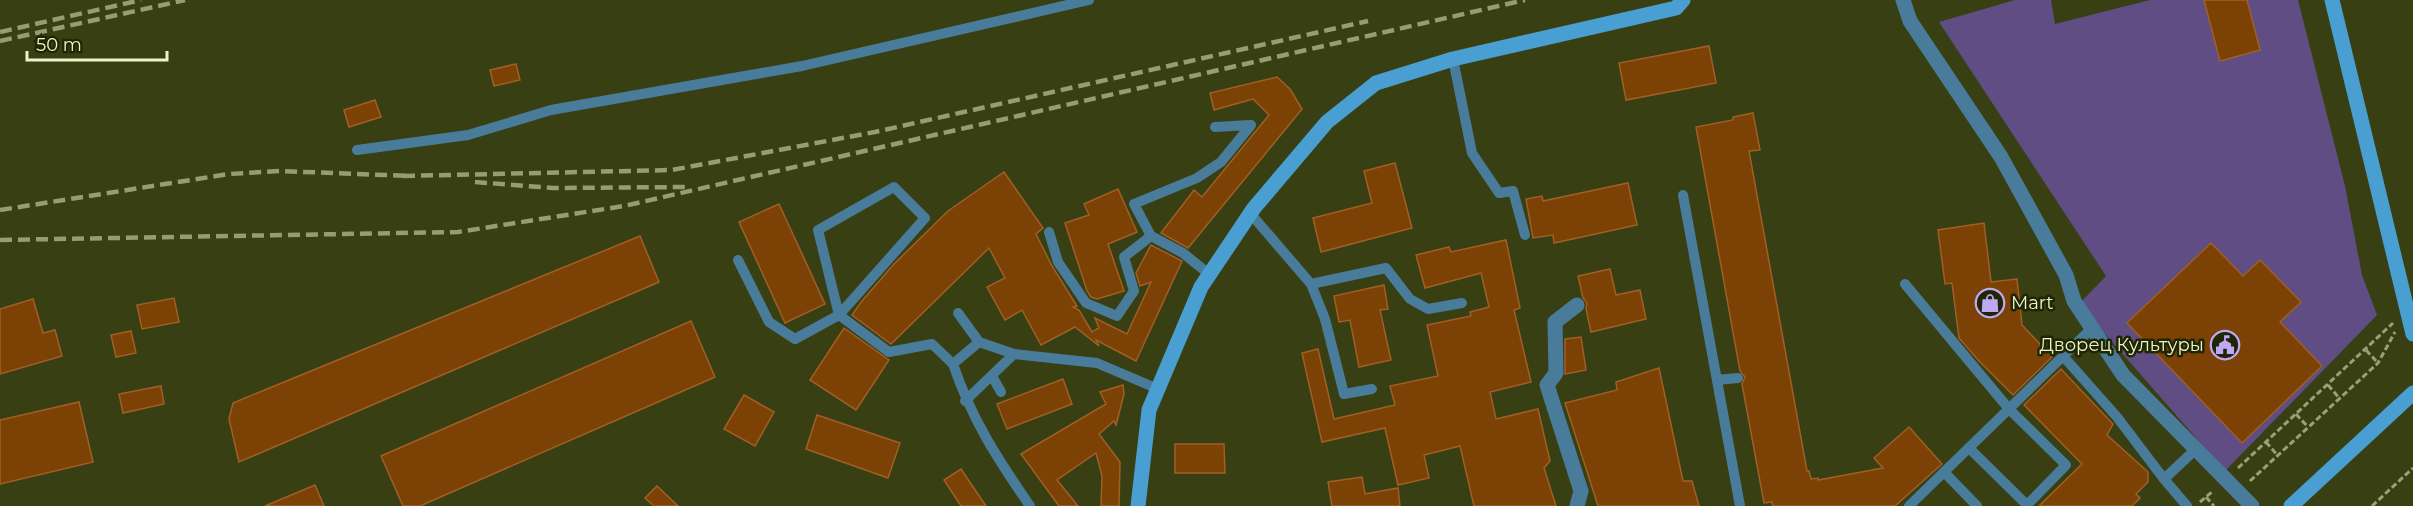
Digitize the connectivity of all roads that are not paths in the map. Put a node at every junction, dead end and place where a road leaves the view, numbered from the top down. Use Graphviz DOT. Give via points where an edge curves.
graph roads {
  1 [pos="1089,0"];
  2 [pos="1683,0"];
  3 [pos="1904,0"];
  4 [pos="2332,0"];
  5 [pos="1453,59"];
  6 [pos="1215,127"];
  7 [pos="357,150"];
  8 [pos="1683,195"];
  9 [pos="1250,213"];
  10 [pos="1049,232"];
  11 [pos="1525,235"];
  12 [pos="1151,236"];
  13 [pos="738,260"];
  14 [pos="1209,274"];
  15 [pos="1311,284"];
  16 [pos="1905,284"];
  17 [pos="1462,303"];
  18 [pos="1577,305"];
  19 [pos="958,314"];
  20 [pos="839,315"];
  21 [pos="2092,328"];
  22 [pos="2413,334"];
  23 [pos="978,342"];
  24 [pos="1014,354"];
  25 [pos="2063,356"];
  26 [pos="953,364"];
  27 [pos="992,376"];
  28 [pos="1738,378"];
  29 [pos="1717,380"];
  30 [pos="1158,389"];
  31 [pos="1372,389"];
  32 [pos="1001,392"];
  33 [pos="965,401"];
  34 [pos="2410,401"];
  35 [pos="2009,409"];
  36 [pos="1969,448"];
  37 [pos="2196,449"];
  38 [pos="1944,472"];
  39 [pos="2164,479"];
  40 [pos="1030,506"];
  41 [pos="1138,506"];
  42 [pos="1577,506"];
  43 [pos="1740,506"];
  44 [pos="1909,506"];
  45 [pos="1977,506"];
  46 [pos="2187,506"];
  47 [pos="2252,506"];
  48 [pos="2291,506"];
  1 -- 7 [label="lane" via="802,66 550,110 468,135"];
  2 -- 5 [label="street" via="1676,8"];
  3 -- 21 [label="street" via="1911,21 2001,157 2066,275 2074,301"];
  4 -- 22 [label="street"];
  5 -- 9 [label="street" via="1376,83 1327,122"];
  5 -- 11 [label="lane" via="1472,153 1499,193 1513,191"];
  6 -- 12 [label="lane" via="1251,125 1213,168 1134,204"];
  8 -- 29 [label="lane"];
  9 -- 14 [label="street"];
  9 -- 15 [label="lane"];
  10 -- 12 [label="lane" via="1058,262 1086,303 1117,316 1134,291 1124,257"];
  12 -- 14 [label="lane" via="1183,253"];
  13 -- 20 [label="lane" via="769,322 795,339"];
  14 -- 30 [label="street"];
  15 -- 17 [label="lane" via="1386,268 1410,298 1428,309"];
  15 -- 31 [label="lane" via="1325,319 1344,394"];
  16 -- 35 [label="lane"];
  18 -- 42 [label="street" via="1555,321 1556,373 1547,385 1581,491"];
  19 -- 23 [label="lane"];
  20 -- 20 [label="lane" via="925,218 894,187 818,230"];
  20 -- 26 [label="lane" via="889,352 932,344"];
  21 -- 25 [label="lane"];
  21 -- 37 [label="street" via="2122,375"];
  23 -- 24 [label="lane"];
  23 -- 26 [label="lane"];
  24 -- 27 [label="lane"];
  24 -- 30 [label="lane" via="1097,363"];
  25 -- 35 [label="lane"];
  25 -- 39 [label="lane" via="2117,417"];
  26 -- 33 [label="lane"];
  27 -- 32 [label="lane"];
  27 -- 33 [label="lane"];
  28 -- 29 [label="lane"];
  29 -- 43 [label="lane"];
  30 -- 41 [label="street" via="1149,410"];
  33 -- 40 [label="lane" via="985,440"];
  34 -- 48 [label="street"];
  35 -- 36 [label="lane"];
  35 -- 36 [label="lane" via="2066,465 2027,505"];
  36 -- 38 [label="lane"];
  37 -- 39 [label="lane"];
  37 -- 47 [label="street"];
  38 -- 44 [label="lane"];
  38 -- 45 [label="lane"];
  39 -- 46 [label="lane"];
}
